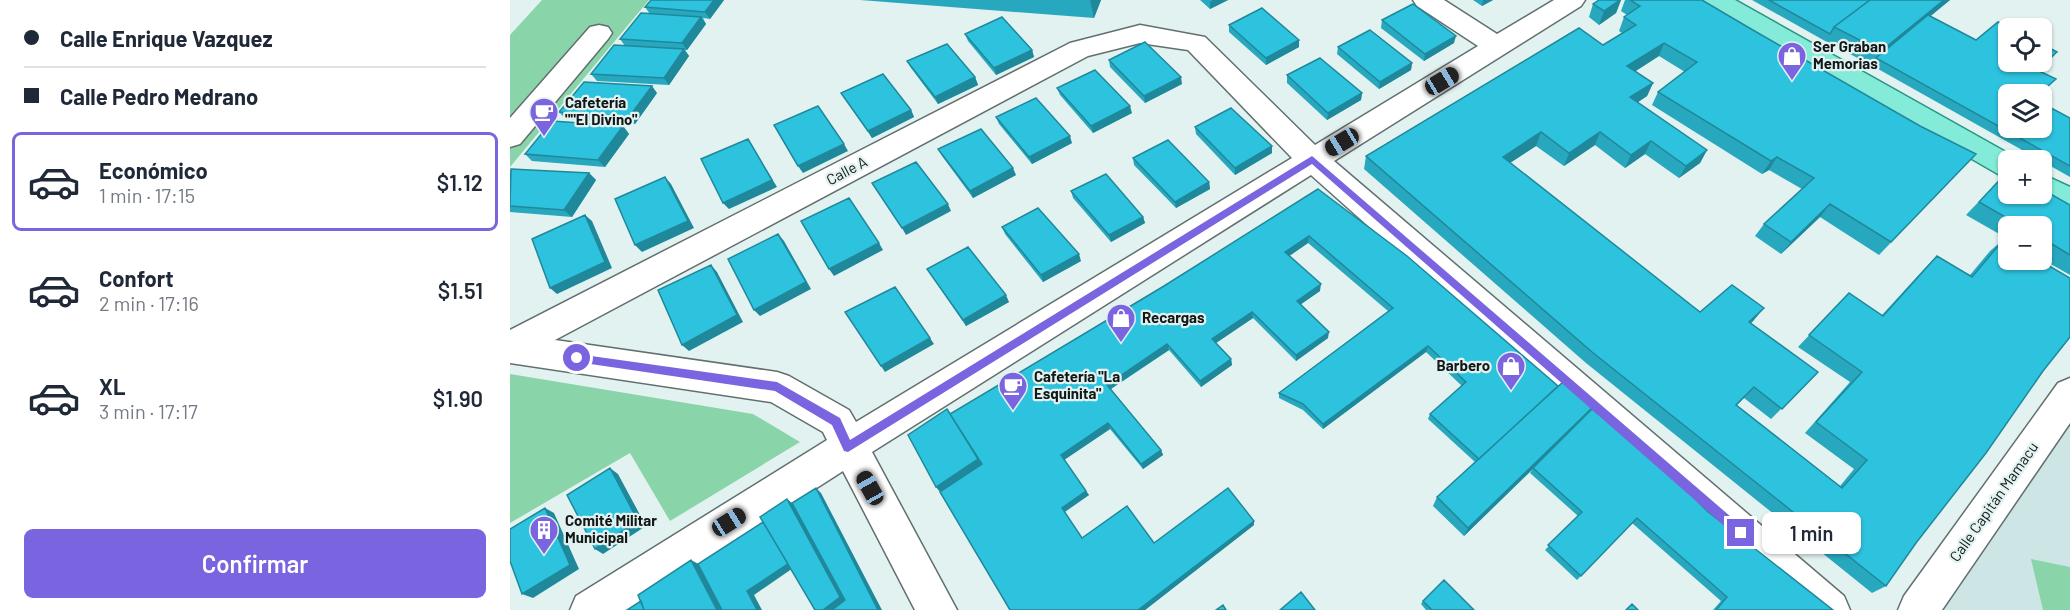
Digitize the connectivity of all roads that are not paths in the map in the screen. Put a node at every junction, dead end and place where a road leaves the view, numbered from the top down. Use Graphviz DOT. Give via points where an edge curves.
graph roads {
  1 [pos="1426,0"];
  2 [pos="1572,0"];
  3 [pos="1716,0"];
  4 [pos="599,33"];
  5 [pos="1498,47"];
  6 [pos="510,137"];
  7 [pos="1312,159"];
  8 [pos="1998,160"];
  9 [pos="2052,191"];
  10 [pos="2070,201"];
  11 [pos="510,348"];
  12 [pos="2070,394"];
  13 [pos="848,447"];
  14 [pos="590,610"];
  15 [pos="936,610"];
  16 [pos="1830,610"];
  17 [pos="1918,610"];
  1 -- 5 [label="street"];
  2 -- 5 [label="street"];
  3 -- 8 [label="main road"];
  4 -- 6 [label="street"];
  5 -- 7 [label="street"];
  7 -- 11 [label="street, Calle A" via="1196,43 1140,34 1079,49"];
  7 -- 13 [label="street"];
  7 -- 16 [label="street"];
  9 -- 10 [label="main road"];
  11 -- 13 [label="street" via="777,387 836,421"];
  12 -- 17 [label="street, Calle Capitán Mamacu"];
  13 -- 14 [label="street"];
  13 -- 15 [label="street"];
}
